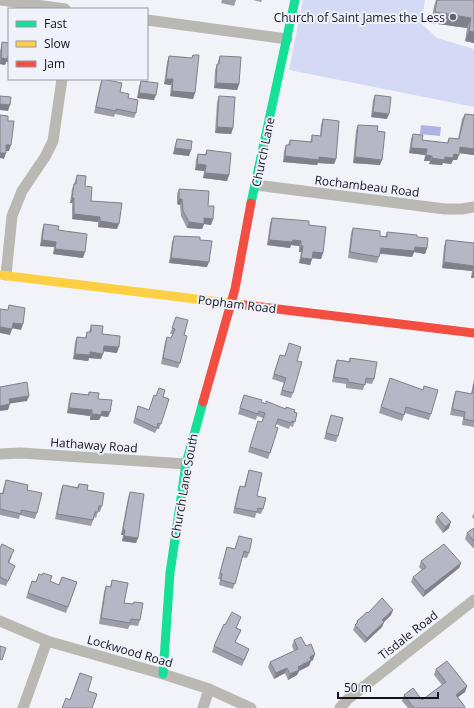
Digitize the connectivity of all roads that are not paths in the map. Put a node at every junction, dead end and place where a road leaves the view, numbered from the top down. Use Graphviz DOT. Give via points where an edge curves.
graph roads {
  1 [pos="0,0"];
  2 [pos="295,0"];
  3 [pos="58,8"];
  4 [pos="148,20"];
  5 [pos="287,39"];
  6 [pos="62,80"];
  7 [pos="256,186"];
  8 [pos="474,207"];
  9 [pos="3,275"];
  10 [pos="230,303"];
  11 [pos="474,333"];
  12 [pos="0,454"];
  13 [pos="186,464"];
  14 [pos="474,600"];
  15 [pos="0,621"];
  16 [pos="47,641"];
  17 [pos="163,674"];
  18 [pos="209,689"];
  19 [pos="23,708"];
  20 [pos="203,708"];
  21 [pos="251,708"];
  22 [pos="340,708"];
  1 -- 3 [label="street"];
  2 -- 5 [label="street, Church Lane"];
  4 -- 5 [label="street"];
  5 -- 7 [label="street, Church Lane"];
  6 -- 9 [label="street" via="53,141 22,191 12,216"];
  7 -- 8 [label="street, Rochambeau Road" via="446,209 462,210"];
  7 -- 10 [label="street, Church Lane"];
  9 -- 10 [label="street, Popham Road"];
  10 -- 11 [label="street, Popham Road"];
  10 -- 13 [label="street, Church Lane South"];
  12 -- 13 [label="street, Hathaway Road" via="21,453"];
  13 -- 17 [label="street, Church Lane South" via="169,579"];
  14 -- 22 [label="street, Tisdale Road"];
  15 -- 16 [label="street, Lockwood Road"];
  16 -- 17 [label="street, Lockwood Road"];
  16 -- 19 [label="street"];
  17 -- 18 [label="street, Lockwood Road"];
  18 -- 20 [label="street"];
  18 -- 21 [label="street, Lockwood Road"];
}
